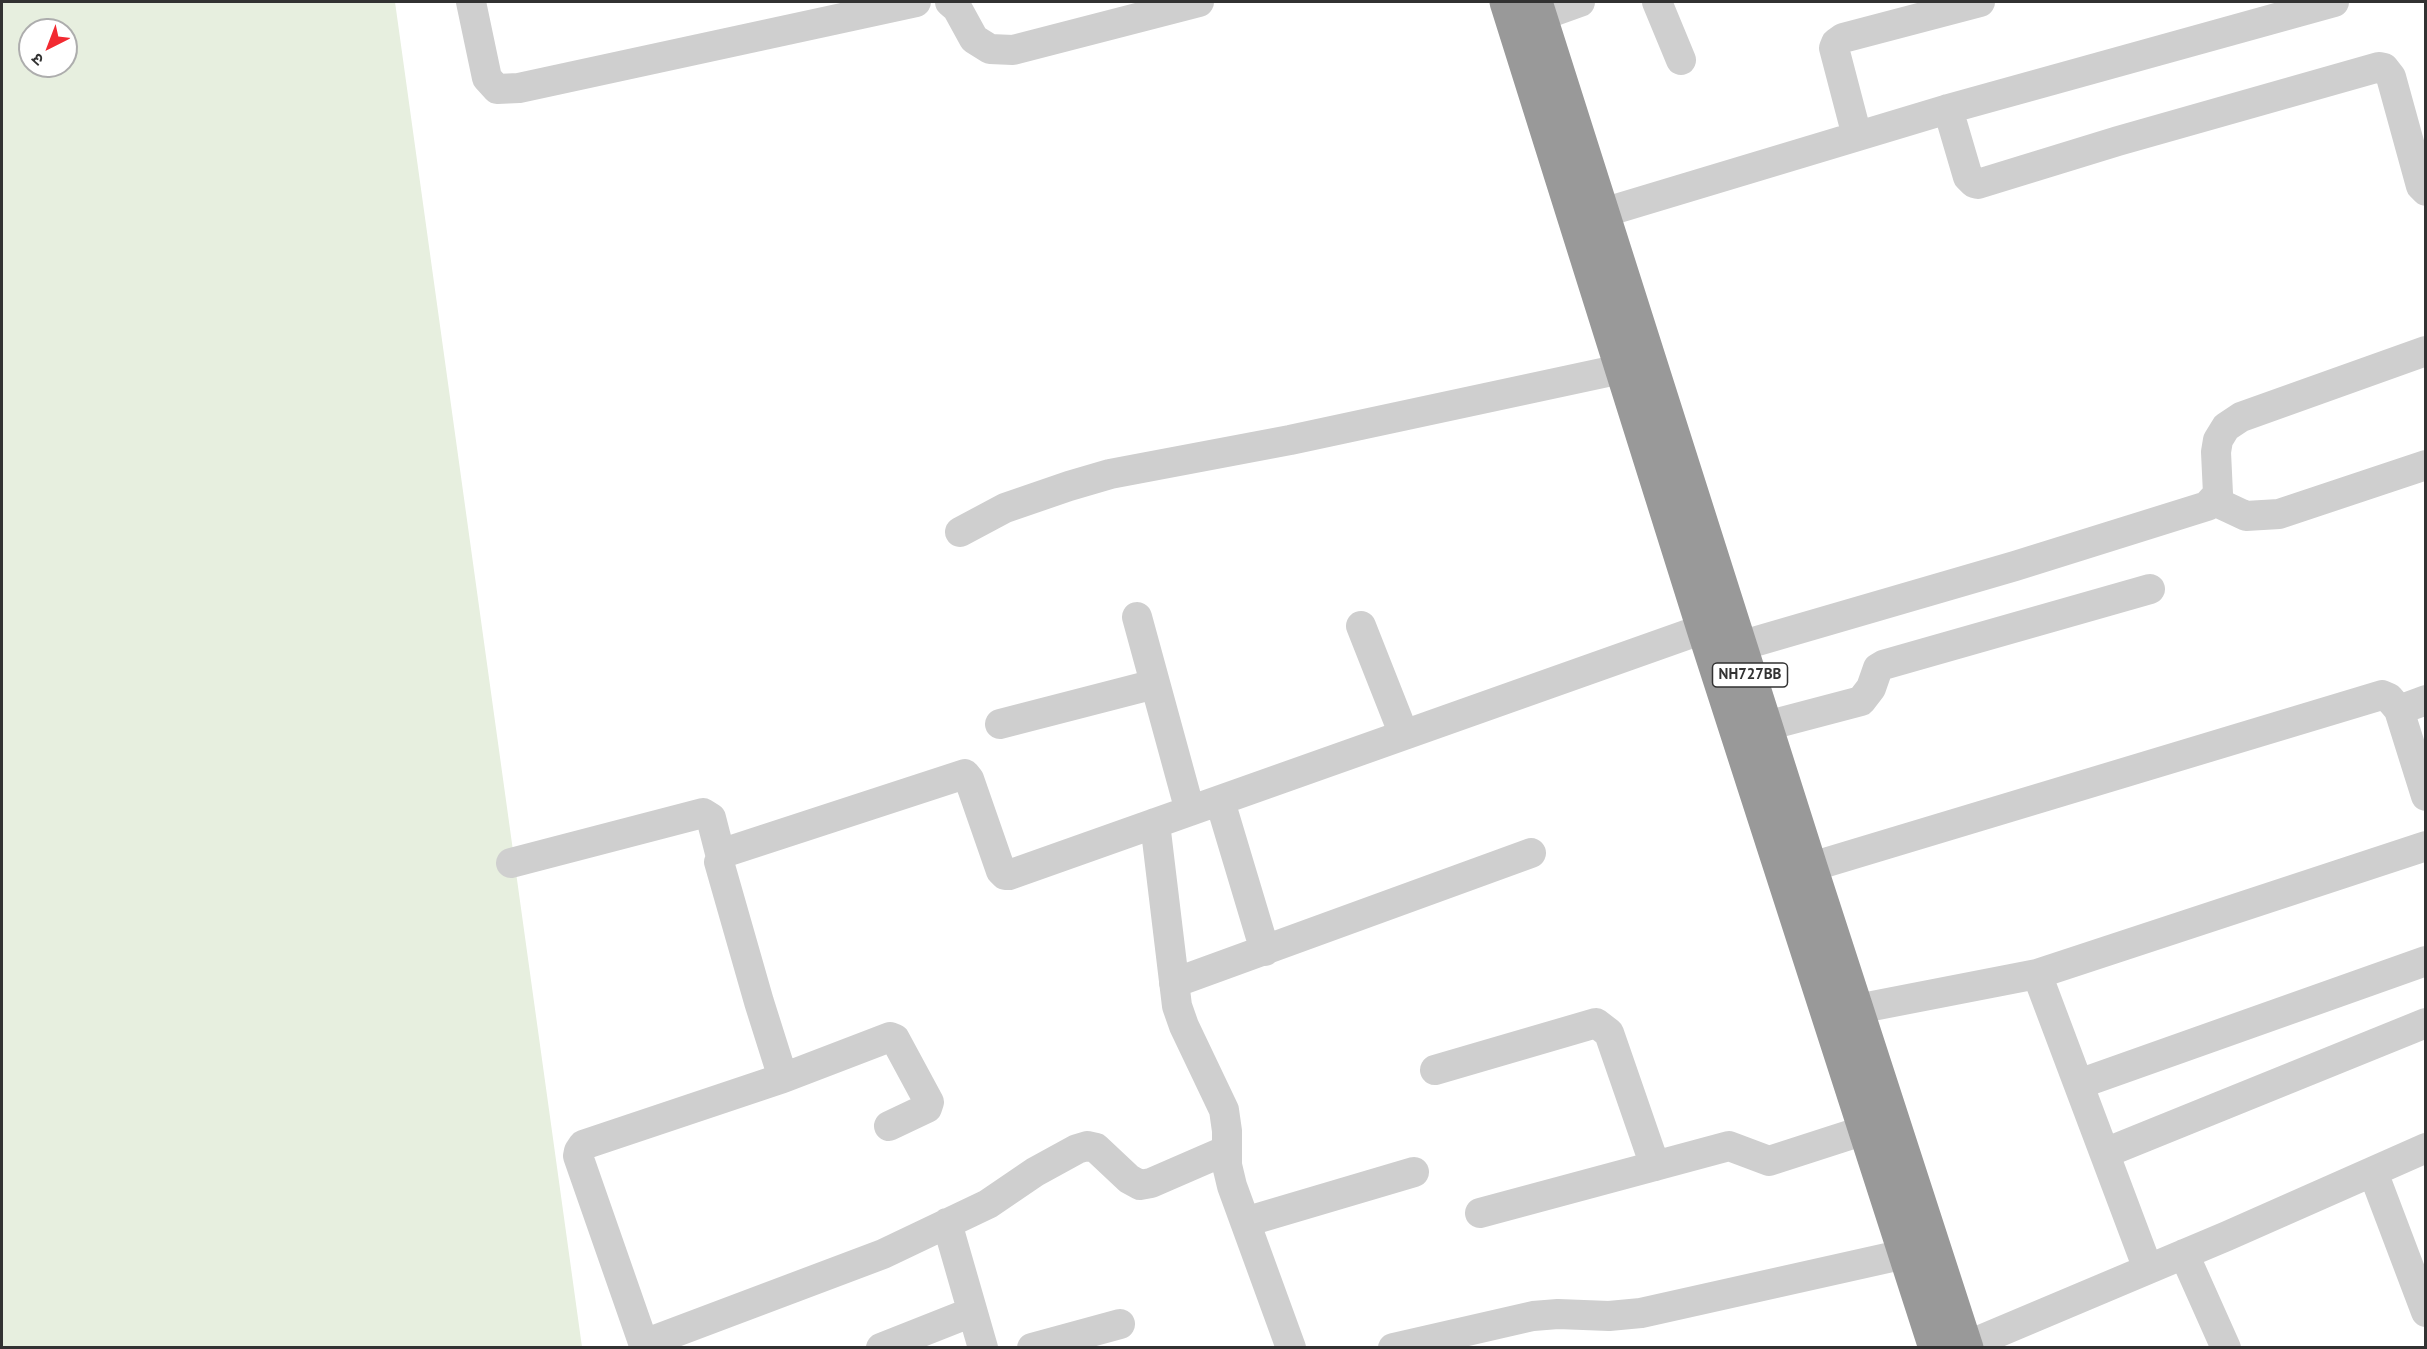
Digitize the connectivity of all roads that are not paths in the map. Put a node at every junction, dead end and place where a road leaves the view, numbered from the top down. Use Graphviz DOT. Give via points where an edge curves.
graph roads {
  1 [pos="471,2"];
  2 [pos="916,2"];
  3 [pos="950,2"];
  4 [pos="1199,2"];
  5 [pos="1506,2"];
  6 [pos="1580,2"];
  7 [pos="1657,2"];
  8 [pos="1980,2"];
  9 [pos="2334,2"];
  10 [pos="1539,9"];
  11 [pos="1682,60"];
  12 [pos="1948,109"];
  13 [pos="1857,136"];
  14 [pos="2426,191"];
  15 [pos="1589,217"];
  16 [pos="2426,351"];
  17 [pos="1621,369"];
  18 [pos="2426,465"];
  19 [pos="2214,501"];
  20 [pos="960,532"];
  21 [pos="2150,589"];
  22 [pos="1137,617"];
  23 [pos="1361,626"];
  24 [pos="1703,629"];
  25 [pos="1740,646"];
  26 [pos="1155,684"];
  27 [pos="2412,705"];
  28 [pos="1000,724"];
  29 [pos="1766,726"];
  30 [pos="1404,735"];
  31 [pos="2426,796"];
  32 [pos="1220,801"];
  33 [pos="1190,811"];
  34 [pos="1155,823"];
  35 [pos="2426,846"];
  36 [pos="1531,854"];
  37 [pos="721,856"];
  38 [pos="511,863"];
  39 [pos="1811,867"];
  40 [pos="1265,951"];
  41 [pos="2426,961"];
  42 [pos="2037,974"];
  43 [pos="1174,983"];
  44 [pos="1857,1009"];
  45 [pos="2426,1023"];
  46 [pos="1435,1070"];
  47 [pos="783,1078"];
  48 [pos="2079,1084"];
  49 [pos="889,1126"];
  50 [pos="1865,1130"];
  51 [pos="2426,1148"];
  52 [pos="1227,1150"];
  53 [pos="2105,1153"];
  54 [pos="1655,1166"];
  55 [pos="1414,1172"];
  56 [pos="2373,1172"];
  57 [pos="1480,1214"];
  58 [pos="1245,1222"];
  59 [pos="947,1223"];
  60 [pos="1905,1254"];
  61 [pos="2184,1254"];
  62 [pos="2148,1269"];
  63 [pos="972,1311"];
  64 [pos="2426,1312"];
  65 [pos="1120,1324"];
  66 [pos="645,1346"];
  67 [pos="881,1347"];
  68 [pos="983,1347"];
  69 [pos="1032,1347"];
  70 [pos="1291,1347"];
  71 [pos="1393,1347"];
  72 [pos="1956,1347"];
  73 [pos="2226,1347"];
  1 -- 2 [label="street" via="487,78 497,89 519,88"];
  3 -- 4 [label="street" via="974,39 990,48 1013,50"];
  5 -- 15 [label="highway, NH727BB"];
  6 -- 10 [label="street"];
  7 -- 11 [label="street"];
  8 -- 13 [label="street" via="1836,43 1834,48"];
  9 -- 12 [label="street"];
  10 -- 15 [label="highway, NH727BB"];
  12 -- 13 [label="street"];
  12 -- 14 [label="street" via="1968,177 1978,184 2379,67 2391,77 2421,186"];
  13 -- 15 [label="street"];
  15 -- 17 [label="highway, NH727BB"];
  15 -- 25 [label="highway, NH727BB"];
  16 -- 19 [label="street" via="2241,417 2226,427 2216,452 2218,494"];
  17 -- 20 [label="street" via="1110,474 1005,508"];
  17 -- 24 [label="highway, NH727BB"];
  18 -- 19 [label="street" via="2278,514 2246,516"];
  19 -- 25 [label="street" via="2026,563"];
  21 -- 29 [label="street" via="1883,665 1861,700"];
  22 -- 26 [label="street"];
  23 -- 30 [label="street"];
  24 -- 30 [label="street"];
  24 -- 50 [label="highway, NH727BB"];
  25 -- 29 [label="highway, NH727BB"];
  26 -- 28 [label="street"];
  26 -- 33 [label="street"];
  27 -- 31 [label="street"];
  27 -- 39 [label="street" via="2382,695"];
  29 -- 39 [label="highway, NH727BB"];
  30 -- 32 [label="street"];
  32 -- 33 [label="street"];
  32 -- 40 [label="street"];
  33 -- 34 [label="street"];
  34 -- 37 [label="street" via="1005,875 969,779 959,774"];
  34 -- 43 [label="street"];
  35 -- 42 [label="street"];
  36 -- 40 [label="street"];
  37 -- 38 [label="street" via="711,818 703,813"];
  37 -- 47 [label="street" via="719,862 746,959"];
  39 -- 44 [label="highway, NH727BB"];
  40 -- 43 [label="street"];
  41 -- 48 [label="street"];
  42 -- 44 [label="street"];
  42 -- 48 [label="street"];
  43 -- 52 [label="street" via="1184,1026 1224,1110"];
  44 -- 72 [label="highway, NH727BB"];
  45 -- 53 [label="street"];
  46 -- 54 [label="street" via="1596,1023 1609,1033"];
  47 -- 49 [label="street" via="890,1037 895,1039 929,1102"];
  47 -- 66 [label="street" via="583,1145 579,1151"];
  48 -- 53 [label="street"];
  50 -- 54 [label="street" via="1769,1161 1729,1146"];
  50 -- 60 [label="highway, NH727BB"];
  51 -- 56 [label="street"];
  52 -- 58 [label="street" via="1232,1186"];
  52 -- 59 [label="street" via="1140,1185 1096,1148 1087,1146 1035,1172 988,1204"];
  53 -- 62 [label="street"];
  54 -- 57 [label="street"];
  55 -- 58 [label="street"];
  56 -- 61 [label="street"];
  56 -- 64 [label="street"];
  58 -- 70 [label="street"];
  59 -- 63 [label="street"];
  59 -- 66 [label="street" via="883,1254"];
  60 -- 71 [label="street" via="1641,1313 1533,1316"];
  60 -- 72 [label="highway, NH727BB"];
  61 -- 62 [label="street"];
  61 -- 73 [label="street"];
  62 -- 72 [label="street"];
  63 -- 67 [label="street"];
  63 -- 68 [label="street"];
  65 -- 69 [label="street"];
}
